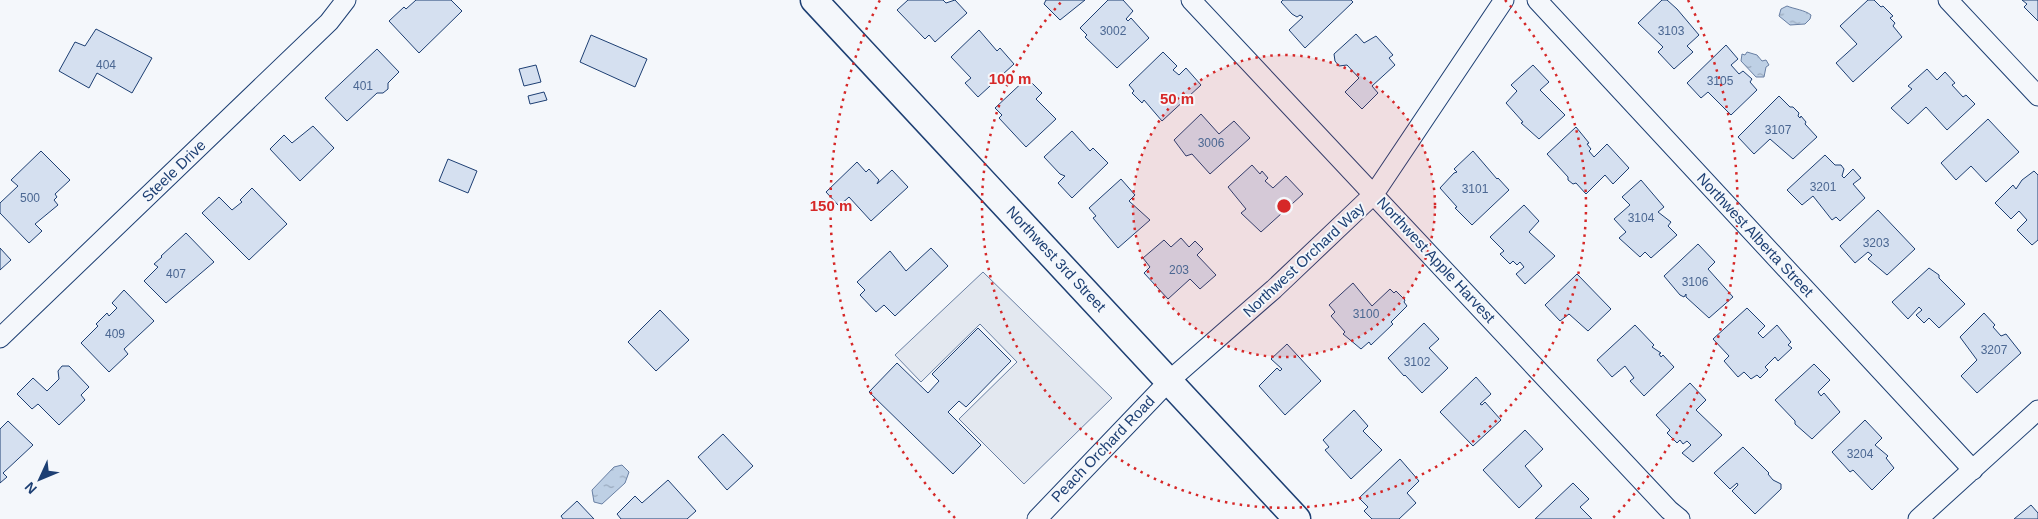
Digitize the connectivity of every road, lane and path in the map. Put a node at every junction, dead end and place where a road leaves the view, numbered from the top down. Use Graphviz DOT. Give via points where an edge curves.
graph roads {
  1 [pos="346,0"];
  2 [pos="814,0"];
  3 [pos="1191,0"];
  4 [pos="1504,0"];
  5 [pos="1537,0"];
  6 [pos="1948,0"];
  7 [pos="2038,96"];
  8 [pos="1374,194"];
  9 [pos="0,338"];
  10 [pos="1170,380"];
  11 [pos="2038,410"];
  12 [pos="1973,470"];
  13 [pos="1037,519"];
  14 [pos="1297,519"];
  15 [pos="1680,519"];
  16 [pos="1918,519"];
  1 -- 9 [label="street, Steele Drive" via="329,22"];
  2 -- 10 [label="street, Northwest 3rd Street"];
  3 -- 8 [label="street, Northwest Apple Harvest"];
  4 -- 8 [label="street, Northwest Orchard Way"];
  5 -- 12 [label="street, Northwest Alberta Street"];
  6 -- 7 [label="street"];
  8 -- 10 [label="street, Northwest Orchard Way" via="1274,289"];
  8 -- 15 [label="street, Northwest Apple Harvest"];
  10 -- 13 [label="street, Peach Orchard Road"];
  10 -- 14 [label="street, Northwest 3rd Street"];
  11 -- 12 [label="street"];
  12 -- 16 [label="street"];
}
